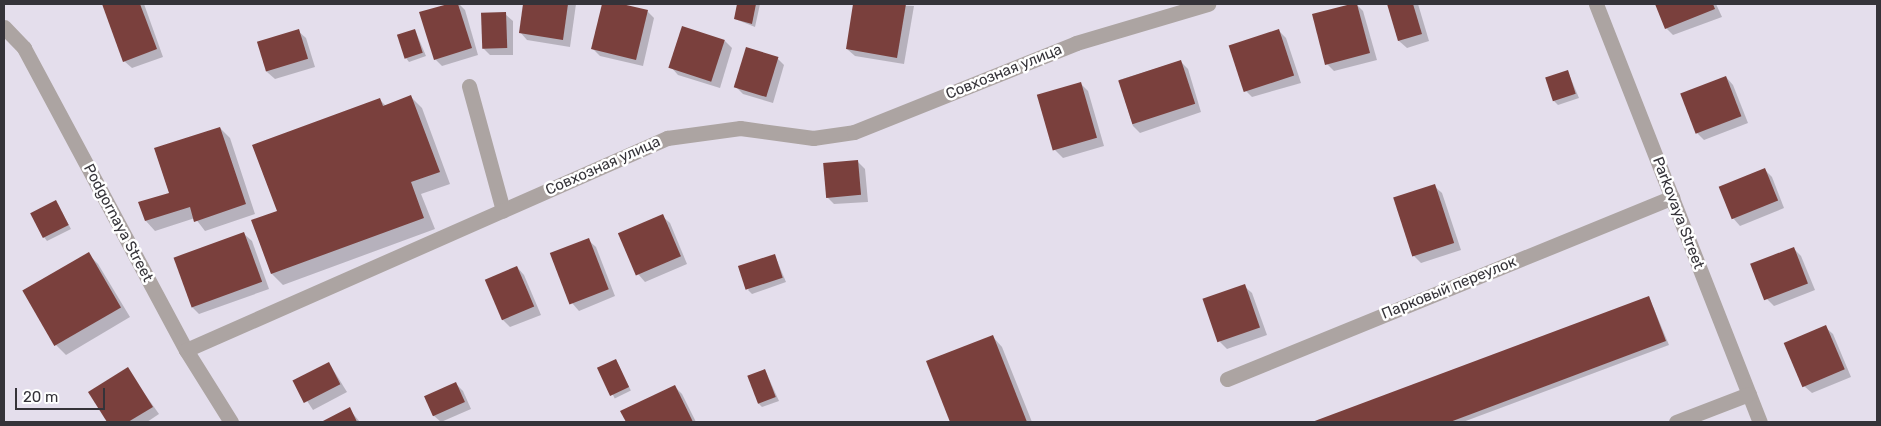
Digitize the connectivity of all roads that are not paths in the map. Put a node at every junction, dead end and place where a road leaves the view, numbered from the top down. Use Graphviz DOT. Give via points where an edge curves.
graph roads {
  1 [pos="1208,4"];
  2 [pos="1596,4"];
  3 [pos="4,27"];
  4 [pos="469,86"];
  5 [pos="1672,197"];
  6 [pos="503,210"];
  7 [pos="186,350"];
  8 [pos="1227,379"];
  9 [pos="1749,394"];
  10 [pos="231,422"];
  11 [pos="1676,422"];
  12 [pos="1760,422"];
  1 -- 6 [label="street, Совхозная улица" via="1076,43 854,132 813,138 740,128 666,138"];
  2 -- 5 [label="street, Parkovaya Street"];
  3 -- 7 [label="street, Podgornaya Street" via="24,48"];
  4 -- 6 [label="street"];
  5 -- 8 [label="street, Парковый переулок"];
  5 -- 9 [label="street, Parkovaya Street"];
  6 -- 7 [label="street, Совхозная улица"];
  7 -- 10 [label="street, Podgornaya Street"];
  9 -- 11 [label="street"];
  9 -- 12 [label="street, Parkovaya Street"];
}
